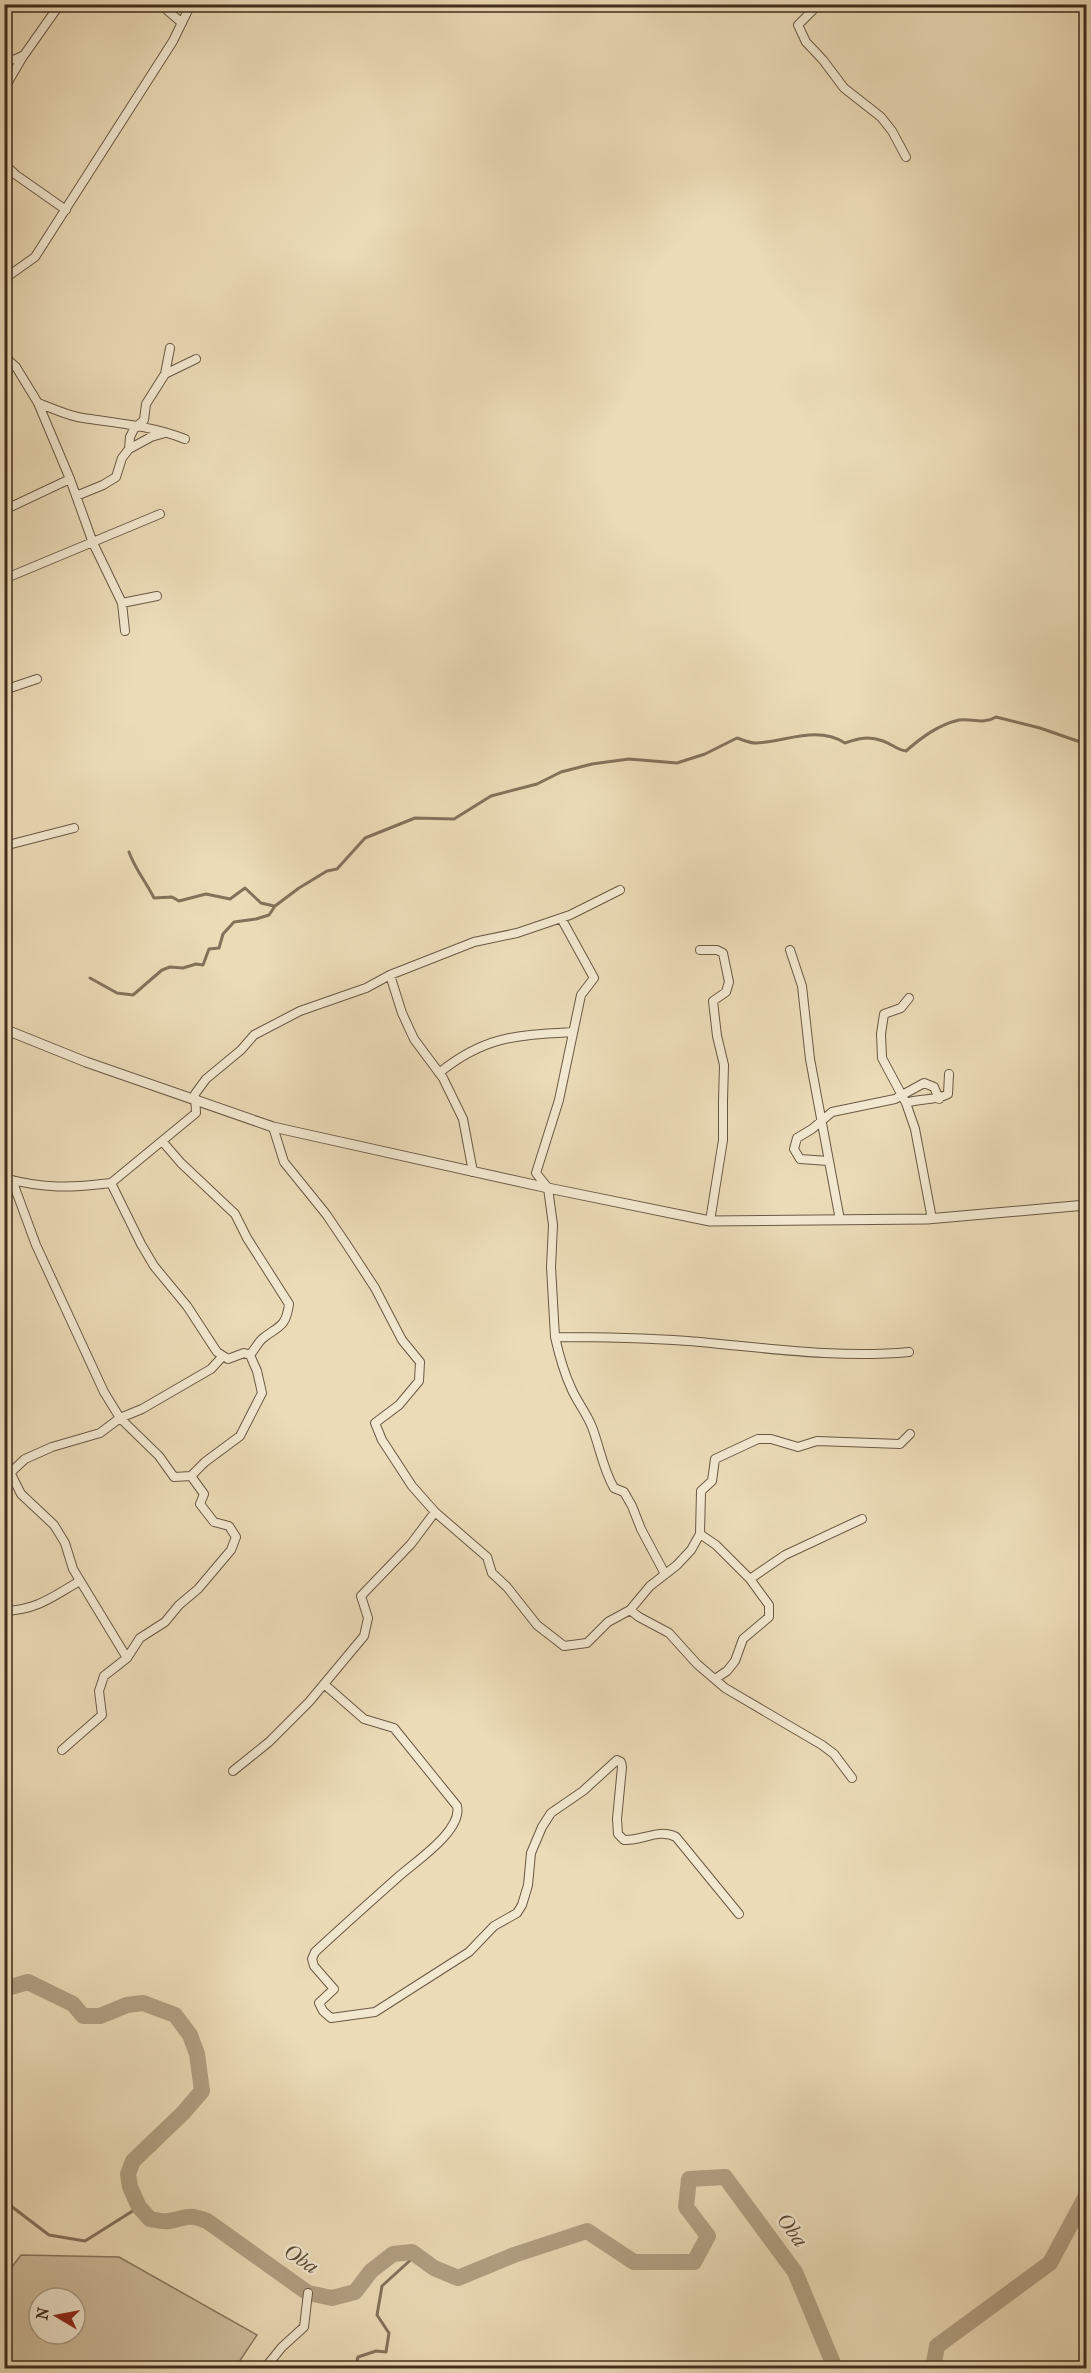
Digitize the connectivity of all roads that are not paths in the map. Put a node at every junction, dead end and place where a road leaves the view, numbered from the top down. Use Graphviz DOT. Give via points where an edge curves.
graph roads {
  1 [pos="60,4"];
  2 [pos="160,4"];
  3 [pos="191,4"];
  4 [pos="819,4"];
  5 [pos="182,23"];
  6 [pos="24,55"];
  7 [pos="4,60"];
  8 [pos="4,89"];
  9 [pos="906,157"];
  10 [pos="4,164"];
  11 [pos="66,210"];
  12 [pos="4,279"];
  13 [pos="4,348"];
  14 [pos="170,348"];
  15 [pos="196,359"];
  16 [pos="165,374"];
  17 [pos="38,403"];
  18 [pos="138,426"];
  19 [pos="165,433"];
  20 [pos="185,439"];
  21 [pos="129,449"];
  22 [pos="70,479"];
  23 [pos="76,496"];
  24 [pos="4,510"];
  25 [pos="160,514"];
  26 [pos="93,543"];
  27 [pos="4,579"];
  28 [pos="157,596"];
  29 [pos="122,603"];
  30 [pos="125,631"];
  31 [pos="37,679"];
  32 [pos="4,690"];
  33 [pos="74,828"];
  34 [pos="4,846"];
  35 [pos="620,890"];
  36 [pos="561,918"];
  37 [pos="700,950"];
  38 [pos="790,950"];
  39 [pos="390,975"];
  40 [pos="909,998"];
  41 [pos="4,1029"];
  42 [pos="573,1032"];
  43 [pos="439,1072"];
  44 [pos="949,1074"];
  45 [pos="902,1095"];
  46 [pos="939,1099"];
  47 [pos="197,1101"];
  48 [pos="906,1103"];
  49 [pos="821,1121"];
  50 [pos="273,1127"];
  51 [pos="162,1141"];
  52 [pos="828,1161"];
  53 [pos="473,1172"];
  54 [pos="8,1179"];
  55 [pos="111,1182"];
  56 [pos="548,1188"];
  57 [pos="1086,1205"];
  58 [pos="932,1219"];
  59 [pos="840,1220"];
  60 [pos="710,1221"];
  61 [pos="555,1337"];
  62 [pos="909,1352"];
  63 [pos="250,1355"];
  64 [pos="223,1356"];
  65 [pos="120,1418"];
  66 [pos="910,1434"];
  67 [pos="4,1460"];
  68 [pos="10,1473"];
  69 [pos="191,1476"];
  70 [pos="435,1512"];
  71 [pos="862,1518"];
  72 [pos="700,1534"];
  73 [pos="665,1574"];
  74 [pos="750,1579"];
  75 [pos="80,1581"];
  76 [pos="630,1610"];
  77 [pos="4,1611"];
  78 [pos="127,1658"];
  79 [pos="715,1679"];
  80 [pos="324,1684"];
  81 [pos="62,1750"];
  82 [pos="233,1771"];
  83 [pos="852,1778"];
  84 [pos="739,1914"];
  85 [pos="308,2293"];
  86 [pos="265,2368"];
  1 -- 6 [label="street"];
  2 -- 5 [label="street"];
  3 -- 5 [label="street"];
  4 -- 9 [label="street" via="798,25 806,42 844,88 881,117"];
  5 -- 11 [label="street"];
  6 -- 7 [label="street"];
  6 -- 8 [label="street"];
  10 -- 11 [label="street"];
  11 -- 12 [label="street" via="35,257"];
  13 -- 17 [label="street"];
  14 -- 16 [label="street"];
  15 -- 16 [label="street"];
  16 -- 18 [label="street" via="146,404 144,420"];
  17 -- 18 [label="street" via="82,418"];
  17 -- 22 [label="street"];
  18 -- 19 [label="street"];
  18 -- 21 [label="street" via="130,436"];
  19 -- 20 [label="street"];
  19 -- 21 [label="street"];
  21 -- 23 [label="street" via="116,477"];
  22 -- 23 [label="street"];
  22 -- 24 [label="street"];
  23 -- 26 [label="street"];
  25 -- 26 [label="street"];
  26 -- 27 [label="street"];
  26 -- 29 [label="street"];
  28 -- 29 [label="street"];
  29 -- 30 [label="street"];
  31 -- 32 [label="street"];
  33 -- 34 [label="street"];
  35 -- 36 [label="street"];
  36 -- 39 [label="street" via="474,942"];
  36 -- 42 [label="street" via="594,978 581,995"];
  37 -- 60 [label="street" via="723,953 729,982 726,992 713,1001 724,1065 723,1140"];
  38 -- 49 [label="street" via="802,986"];
  39 -- 43 [label="street" via="414,1039"];
  39 -- 47 [label="street" via="366,988 300,1011 254,1035 206,1079 195,1094"];
  40 -- 45 [label="street" via="901,1008 884,1014 880,1034 882,1058"];
  41 -- 47 [label="street"];
  42 -- 43 [label="street" via="493,1040 459,1056"];
  42 -- 56 [label="street" via="559,1100 536,1173"];
  43 -- 53 [label="street" via="463,1119"];
  44 -- 46 [label="street" via="948,1094"];
  45 -- 46 [label="street" via="924,1083 934,1087"];
  45 -- 48 [label="street"];
  45 -- 49 [label="street" via="832,1112"];
  46 -- 48 [label="street"];
  47 -- 50 [label="street"];
  47 -- 51 [label="street" via="196,1113"];
  48 -- 58 [label="street" via="915,1129"];
  49 -- 52 [label="street"];
  49 -- 52 [label="street" via="797,1138 794,1149 800,1159"];
  50 -- 53 [label="street"];
  50 -- 70 [label="street" via="284,1162 326,1214 375,1288 402,1340 420,1362 419,1381 399,1405 375,1423 412,1486"];
  51 -- 55 [label="street"];
  51 -- 63 [label="street" via="235,1214 288,1304 281,1327 262,1339"];
  52 -- 59 [label="street"];
  53 -- 56 [label="street"];
  54 -- 55 [label="street" via="48,1188"];
  54 -- 65 [label="street" via="80,1343"];
  55 -- 64 [label="street" via="154,1266"];
  56 -- 60 [label="street"];
  56 -- 61 [label="street" via="553,1226"];
  57 -- 58 [label="street"];
  58 -- 59 [label="street"];
  59 -- 60 [label="street"];
  61 -- 62 [label="street" via="687,1341 808,1352"];
  61 -- 73 [label="street" via="563,1368 592,1426 610,1481 614,1488 624,1492"];
  63 -- 64 [label="street" via="244,1353 228,1359"];
  63 -- 69 [label="street" via="262,1393 240,1436"];
  64 -- 65 [label="street" via="211,1369"];
  65 -- 68 [label="street" via="100,1433 70,1440 26,1459"];
  65 -- 69 [label="street" via="159,1456 174,1477"];
  66 -- 72 [label="street" via="900,1444 817,1441 798,1447 758,1438 732,1449 715,1459 712,1481 701,1491"];
  67 -- 68 [label="street"];
  68 -- 75 [label="street" via="21,1494 54,1525"];
  69 -- 78 [label="street" via="204,1494 200,1503 214,1522 228,1526 236,1537 216,1570 165,1622 140,1638"];
  70 -- 76 [label="street" via="487,1557 492,1573 537,1625 564,1646 587,1643 608,1622"];
  70 -- 80 [label="street" via="411,1544 361,1596 368,1618 364,1636"];
  71 -- 74 [label="street" via="785,1555"];
  72 -- 73 [label="street" via="691,1550"];
  72 -- 74 [label="street"];
  73 -- 76 [label="street"];
  74 -- 79 [label="street" via="769,1605 769,1617 743,1639 735,1661"];
  75 -- 77 [label="street" via="49,1601 19,1611"];
  75 -- 78 [label="street"];
  76 -- 79 [label="street" via="669,1632"];
  78 -- 81 [label="street" via="104,1676 99,1691 102,1715"];
  79 -- 83 [label="street" via="822,1745"];
  80 -- 82 [label="street" via="269,1742"];
  80 -- 84 [label="street" via="364,1719 394,1728 458,1811 434,1849 315,1952 314,1966 334,1989 319,2003 328,2016 375,2012 469,1952 494,1926 517,1913 528,1885 531,1853 551,1813 617,1760 622,1767 618,1834 624,1840 668,1833 676,1837"];
  85 -- 86 [label="street" via="304,2327"];
}
